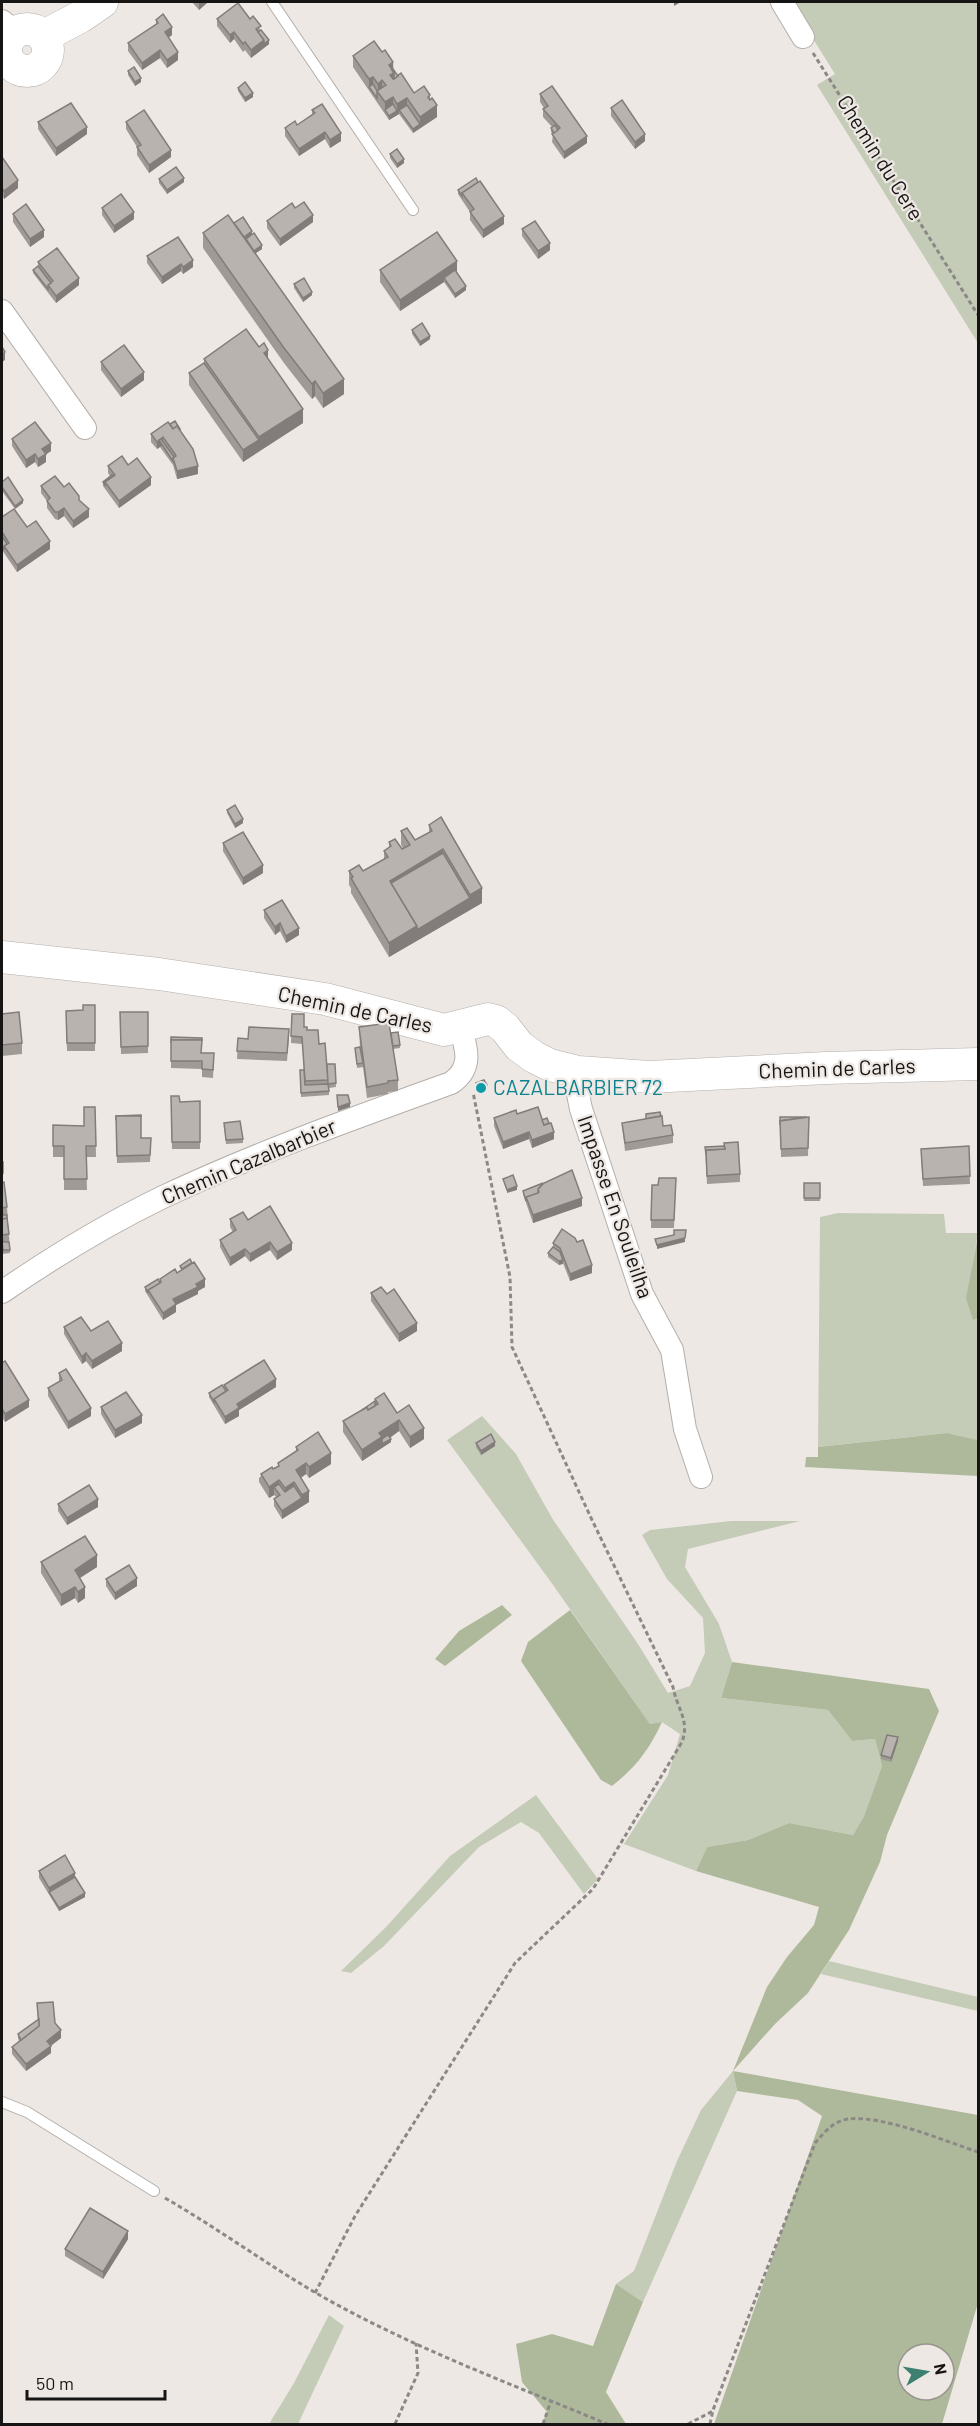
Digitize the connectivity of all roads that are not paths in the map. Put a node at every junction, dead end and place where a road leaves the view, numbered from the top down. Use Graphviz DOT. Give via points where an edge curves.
graph roads {
  1 [pos="102,2"];
  2 [pos="272,2"];
  3 [pos="782,2"];
  4 [pos="20,30"];
  5 [pos="803,37"];
  6 [pos="7,71"];
  7 [pos="413,210"];
  8 [pos="2,311"];
  9 [pos="85,428"];
  10 [pos="2,957"];
  11 [pos="460,1027"];
  12 [pos="978,1064"];
  13 [pos="578,1072"];
  14 [pos="2,1292"];
  15 [pos="701,1477"];
  16 [pos="2,2102"];
  17 [pos="153,2191"];
  1 -- 4 [label="street" via="80,17"];
  2 -- 7 [label="lane"];
  3 -- 5 [label="street"];
  4 -- 6 [label="street" via="48,50 44,63 32,71"];
  8 -- 9 [label="street"];
  10 -- 11 [label="street, Chemin de Carles" via="324,999 426,1027"];
  11 -- 13 [label="street, Chemin de Carles" via="496,1021 534,1057"];
  11 -- 14 [label="street, Chemin Cazalbarbier" via="467,1060 462,1075 451,1083 310,1134 163,1197 82,1240"];
  12 -- 13 [label="street, Chemin de Carles" via="649,1077"];
  13 -- 15 [label="street, Impasse En Souleilha" via="581,1109 628,1257 642,1294 672,1350 685,1429"];
  16 -- 17 [label="lane" via="27,2112"];
}
